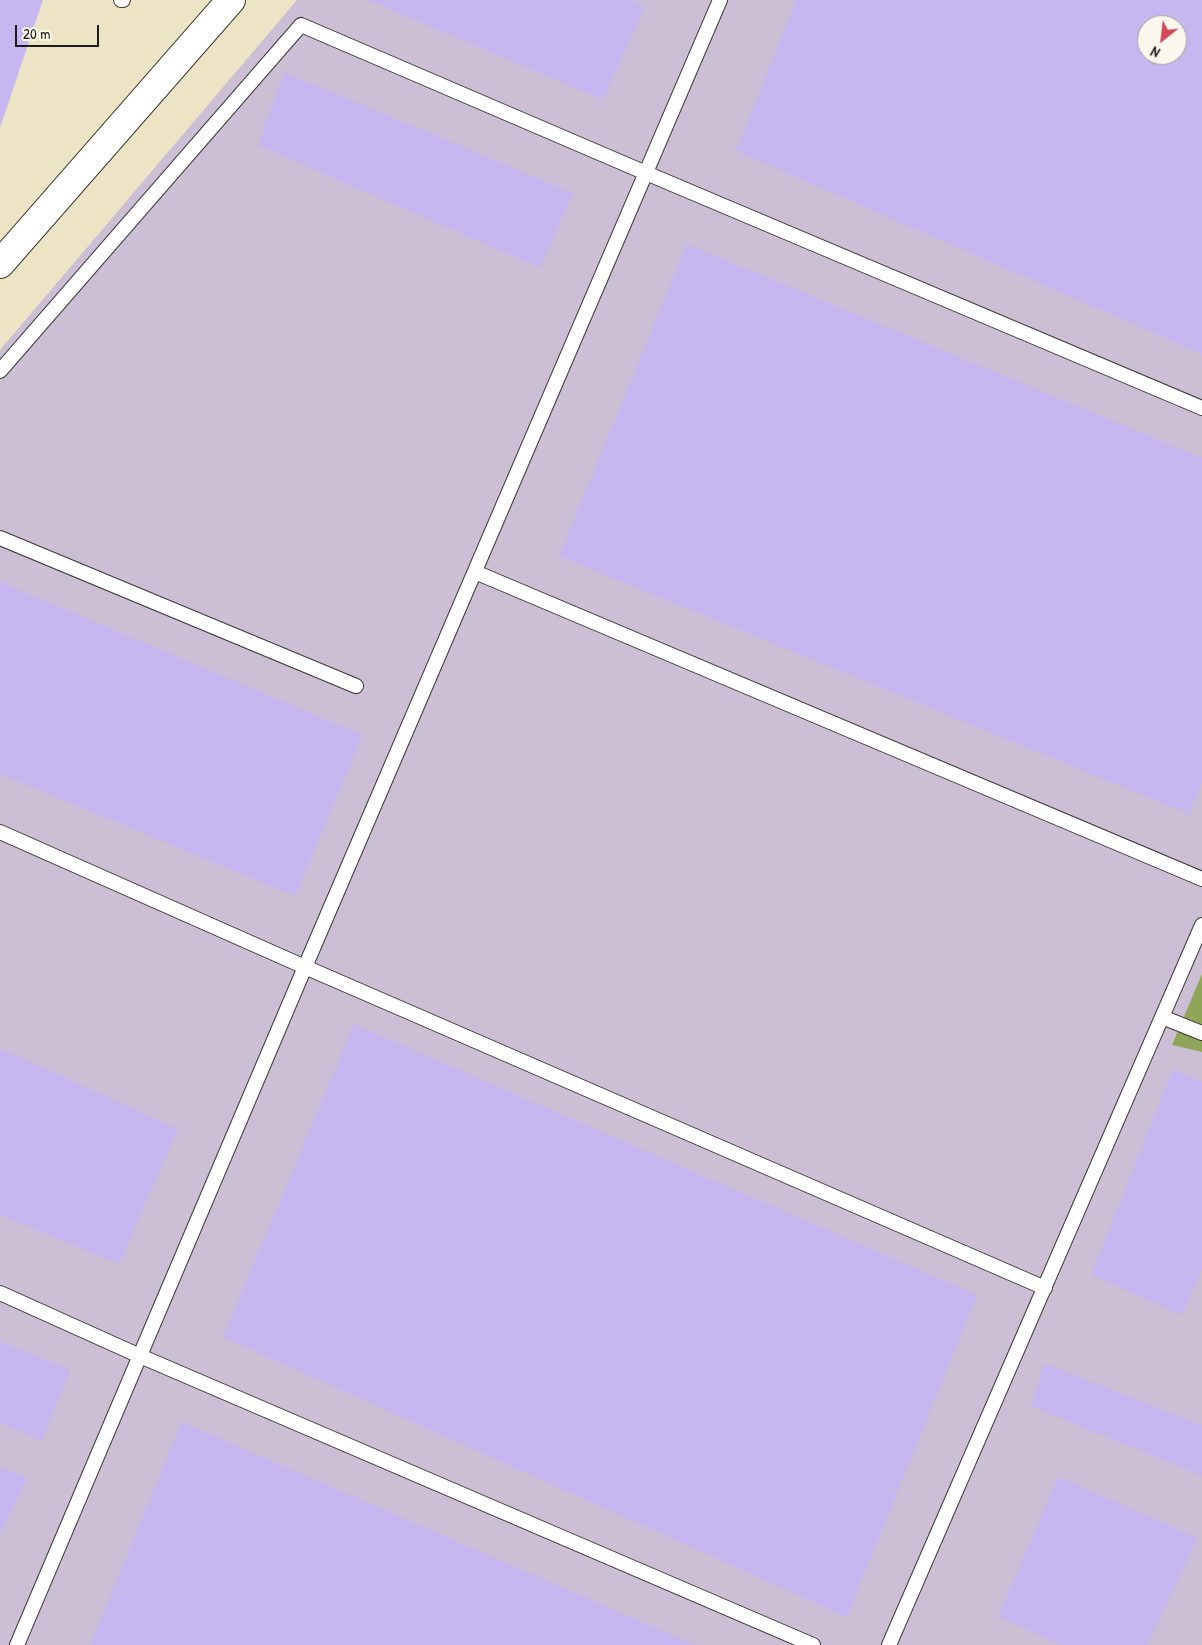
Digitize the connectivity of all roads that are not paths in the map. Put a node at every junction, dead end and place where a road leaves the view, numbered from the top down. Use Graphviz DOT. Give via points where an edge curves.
graph roads {
  1 [pos="230,0"];
  2 [pos="720,0"];
  3 [pos="646,173"];
  4 [pos="0,264"];
  5 [pos="0,371"];
  6 [pos="1202,408"];
  7 [pos="0,538"];
  8 [pos="476,572"];
  9 [pos="356,686"];
  10 [pos="0,832"];
  11 [pos="1202,879"];
  12 [pos="1202,925"];
  13 [pos="305,967"];
  14 [pos="1162,1017"];
  15 [pos="1202,1033"];
  16 [pos="1045,1288"];
  17 [pos="0,1293"];
  18 [pos="140,1356"];
  19 [pos="17,1645"];
  20 [pos="813,1645"];
  21 [pos="889,1645"];
  1 -- 4 [label="street"];
  2 -- 3 [label="lane"];
  3 -- 5 [label="lane" via="301,25"];
  3 -- 6 [label="lane"];
  3 -- 8 [label="lane"];
  7 -- 9 [label="lane"];
  8 -- 11 [label="lane"];
  8 -- 13 [label="lane"];
  10 -- 13 [label="lane"];
  12 -- 14 [label="lane"];
  13 -- 16 [label="lane"];
  13 -- 18 [label="lane"];
  14 -- 15 [label="lane"];
  14 -- 16 [label="lane"];
  16 -- 21 [label="lane"];
  17 -- 18 [label="lane"];
  18 -- 19 [label="lane"];
  18 -- 20 [label="lane"];
}
